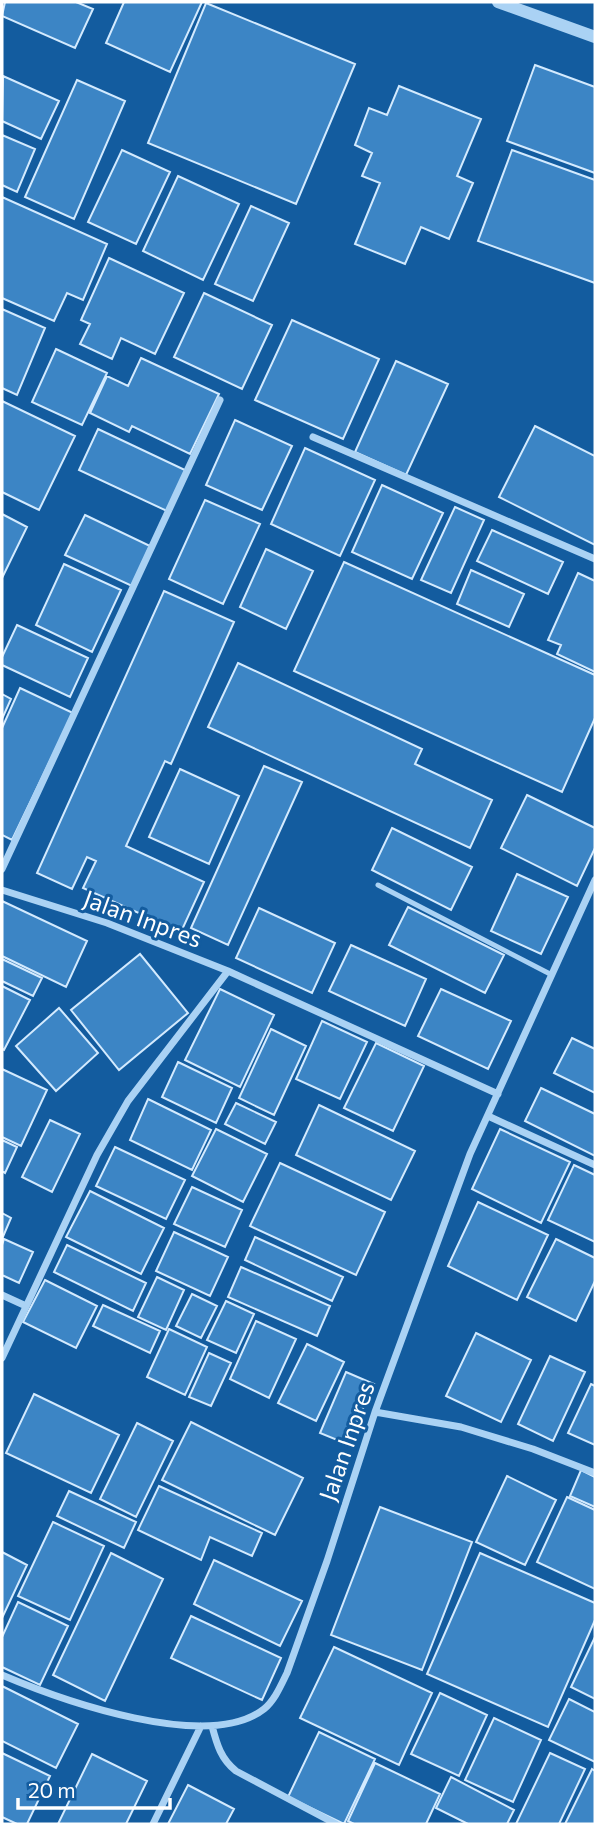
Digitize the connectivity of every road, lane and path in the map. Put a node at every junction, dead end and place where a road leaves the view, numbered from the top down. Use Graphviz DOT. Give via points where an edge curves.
graph roads {
  1 [pos="498,2"];
  2 [pos="595,37"];
  3 [pos="220,400"];
  4 [pos="313,438"];
  5 [pos="595,559"];
  6 [pos="2,869"];
  7 [pos="595,880"];
  8 [pos="378,885"];
  9 [pos="2,890"];
  10 [pos="228,971"];
  11 [pos="552,975"];
  12 [pos="498,1094"];
  13 [pos="488,1116"];
  14 [pos="595,1165"];
  15 [pos="2,1296"];
  16 [pos="26,1306"];
  17 [pos="2,1358"];
  18 [pos="375,1412"];
  19 [pos="595,1473"];
  20 [pos="2,1675"];
  21 [pos="201,1726"];
  22 [pos="212,1726"];
  23 [pos="153,1824"];
  24 [pos="336,1824"];
  1 -- 2 [label="street"];
  3 -- 6 [label="street"];
  4 -- 5 [label="street"];
  7 -- 11 [label="street, Jalan Inpres"];
  8 -- 11 [label="lane"];
  9 -- 10 [label="street, Jalan Inpres" via="107,923"];
  10 -- 12 [label="street, Jalan Inpres"];
  10 -- 16 [label="street" via="128,1101 97,1155"];
  11 -- 12 [label="street, Jalan Inpres"];
  12 -- 13 [label="street, Jalan Inpres"];
  13 -- 14 [label="street"];
  13 -- 18 [label="street, Jalan Inpres"];
  15 -- 16 [label="street"];
  16 -- 17 [label="street"];
  18 -- 19 [label="street" via="461,1427"];
  18 -- 22 [label="street, Jalan Inpres" via="279,1689 265,1708 241,1721"];
  20 -- 21 [label="street, Jalan Inpres" via="50,1696 102,1711"];
  21 -- 22 [label="street, Jalan Inpres"];
  21 -- 23 [label="street"];
  22 -- 24 [label="street" via="217,1747 236,1772"];
}
